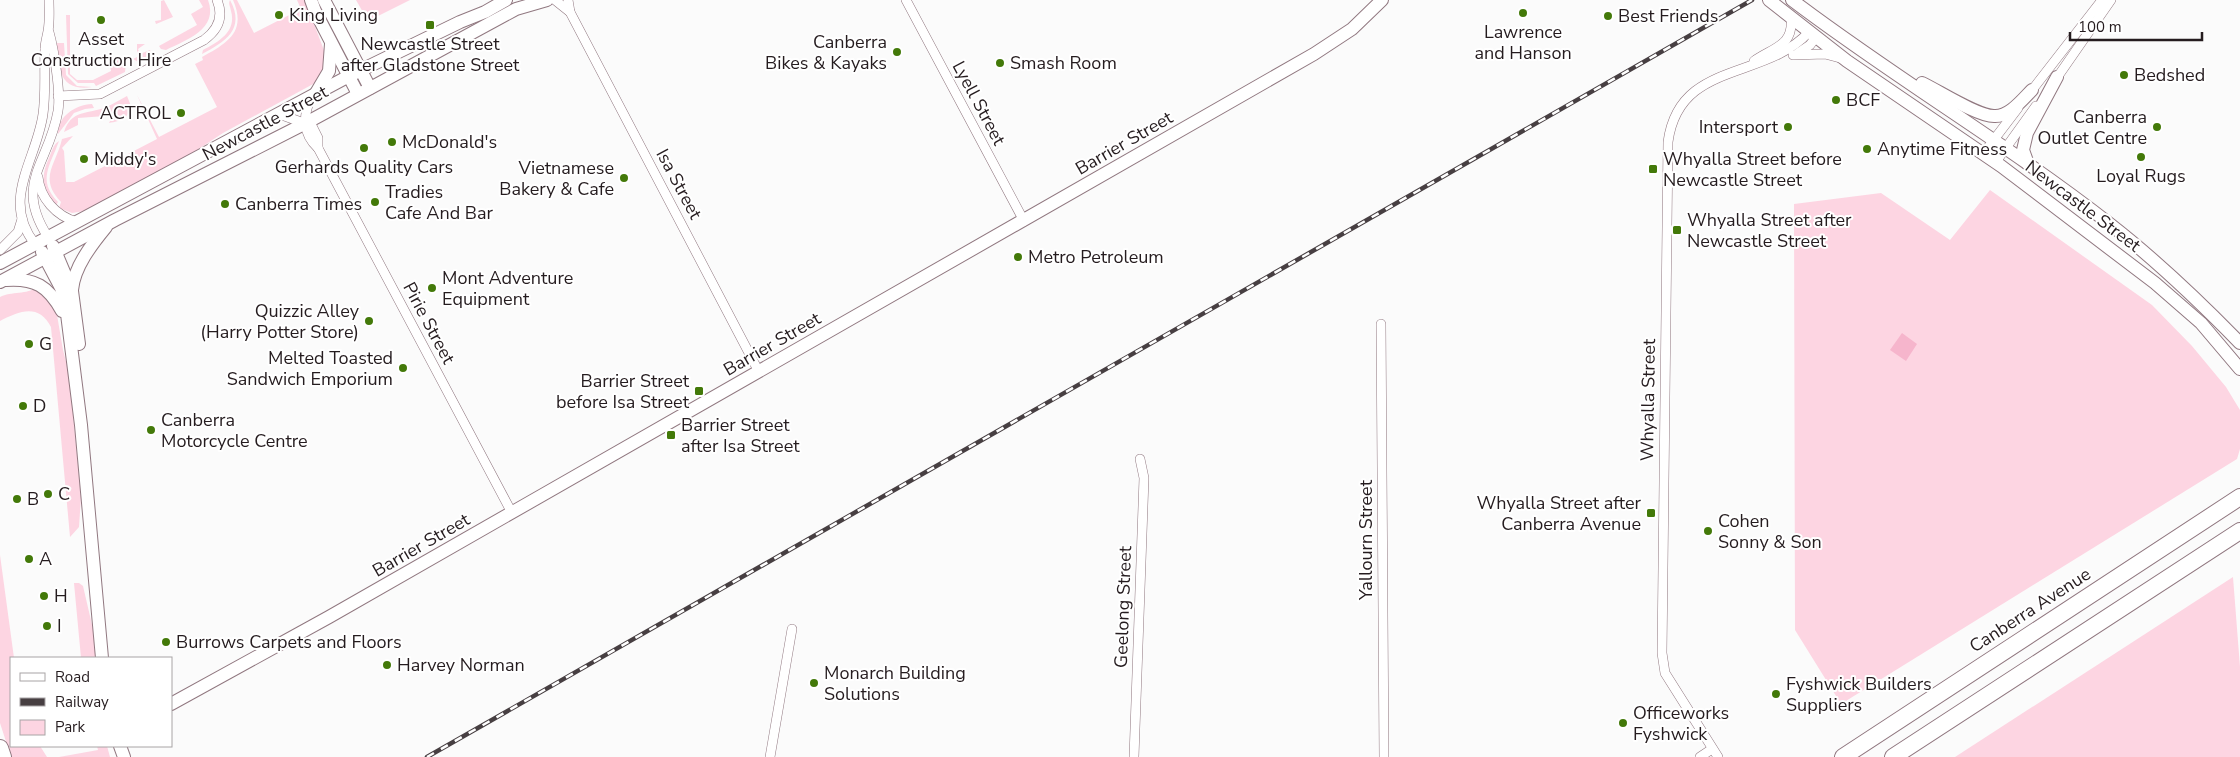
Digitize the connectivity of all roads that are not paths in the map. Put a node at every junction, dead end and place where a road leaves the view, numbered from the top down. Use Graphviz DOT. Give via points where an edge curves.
graph roads {
  1 [pos="49,0"];
  2 [pos="217,0"];
  3 [pos="311,0"];
  4 [pos="324,0"];
  5 [pos="506,0"];
  6 [pos="547,0"];
  7 [pos="555,0"];
  8 [pos="568,0"];
  9 [pos="906,0"];
  10 [pos="1382,0"];
  11 [pos="1769,0"];
  12 [pos="1793,0"];
  13 [pos="2102,0"];
  14 [pos="2111,0"];
  15 [pos="570,12"];
  16 [pos="1791,17"];
  17 [pos="1822,23"];
  18 [pos="49,29"];
  19 [pos="1813,34"];
  20 [pos="331,41"];
  21 [pos="1793,55"];
  22 [pos="1771,58"];
  23 [pos="1847,60"];
  24 [pos="1875,61"];
  25 [pos="1744,68"];
  26 [pos="361,70"];
  27 [pos="349,76"];
  28 [pos="2058,77"];
  29 [pos="2032,90"];
  30 [pos="364,91"];
  31 [pos="58,96"];
  32 [pos="313,96"];
  33 [pos="279,114"];
  34 [pos="306,123"];
  35 [pos="1994,140"];
  36 [pos="2006,148"];
  37 [pos="1984,154"];
  38 [pos="1995,163"];
  39 [pos="2028,164"];
  40 [pos="38,169"];
  41 [pos="21,215"];
  42 [pos="1024,221"];
  43 [pos="76,222"];
  44 [pos="109,223"];
  45 [pos="48,238"];
  46 [pos="35,244"];
  47 [pos="0,250"];
  48 [pos="51,255"];
  49 [pos="0,263"];
  50 [pos="2,281"];
  51 [pos="72,291"];
  52 [pos="68,320"];
  53 [pos="1381,324"];
  54 [pos="2240,343"];
  55 [pos="2240,369"];
  56 [pos="759,372"];
  57 [pos="81,425"];
  58 [pos="1140,460"];
  59 [pos="2240,489"];
  60 [pos="2240,497"];
  61 [pos="2218,510"];
  62 [pos="512,513"];
  63 [pos="2240,531"];
  64 [pos="792,629"];
  65 [pos="102,657"];
  66 [pos="174,704"];
  67 [pos="0,748"];
  68 [pos="1712,749"];
  69 [pos="3,757"];
  70 [pos="770,757"];
  71 [pos="1134,757"];
  72 [pos="1384,757"];
  73 [pos="1700,757"];
  74 [pos="1718,757"];
  75 [pos="1843,757"];
  76 [pos="1893,757"];
  1 -- 18 [label="street"];
  2 -- 31 [label="street" via="219,23 204,40 100,94"];
  3 -- 20 [label="main road"];
  4 -- 26 [label="main road"];
  5 -- 26 [label="main road, Newcastle Street"];
  6 -- 30 [label="main road, Newcastle Street" via="516,10"];
  7 -- 15 [label="street, Isa Street"];
  8 -- 15 [label="street, Isa Street"];
  9 -- 42 [label="street, Lyell Street"];
  10 -- 42 [label="main road, Barrier Street" via="1352,29 1314,54"];
  11 -- 16 [label="main road, Newcastle Street"];
  12 -- 17 [label="main road, Newcastle Street"];
  13 -- 29 [label="street"];
  14 -- 28 [label="street"];
  15 -- 56 [label="street, Isa Street"];
  16 -- 19 [label="main road, Newcastle Street"];
  16 -- 25 [label="street, Whyalla Street" via="1792,31 1788,40"];
  17 -- 19 [label="main road, Whyalla Street"];
  17 -- 24 [label="main road, Newcastle Street"];
  18 -- 31 [label="street"];
  18 -- 41 [label="street" via="45,46 43,114 37,140 23,174"];
  19 -- 21 [label="street, Whyalla Street" via="1806,49"];
  19 -- 22 [label="street, Whyalla Street"];
  19 -- 23 [label="main road, Newcastle Street"];
  20 -- 27 [label="main road"];
  20 -- 32 [label="main road" via="329,71"];
  21 -- 22 [label="street, Whyalla Street"];
  21 -- 23 [label="street, Whyalla Street" via="1825,54"];
  22 -- 25 [label="street, Whyalla Street"];
  23 -- 37 [label="main road, Newcastle Street"];
  24 -- 29 [label="main road" via="1994,117 2007,113"];
  24 -- 35 [label="main road, Newcastle Street"];
  25 -- 68 [label="street, Whyalla Street" via="1706,84 1685,99 1674,114 1668,142 1662,654 1665,674"];
  26 -- 27 [label="main road, Newcastle Street"];
  26 -- 30 [label="main road"];
  27 -- 30 [label="main road"];
  27 -- 32 [label="main road, Newcastle Street"];
  28 -- 36 [label="street"];
  28 -- 39 [label="main road" via="2027,134 2024,150"];
  29 -- 35 [label="street"];
  30 -- 34 [label="main road, Newcastle Street"];
  31 -- 40 [label="street" via="56,117"];
  32 -- 33 [label="main road, Newcastle Street"];
  32 -- 34 [label="street" via="306,113"];
  33 -- 34 [label="street"];
  33 -- 43 [label="main road, Newcastle Street"];
  34 -- 44 [label="main road, Newcastle Street"];
  34 -- 62 [label="street, Pirie Street" via="312,126 318,138 318,148"];
  35 -- 36 [label="main road, Newcastle Street"];
  35 -- 37 [label="street"];
  36 -- 38 [label="street"];
  36 -- 39 [label="main road, Newcastle Street"];
  37 -- 38 [label="main road, Newcastle Street"];
  38 -- 55 [label="main road, Newcastle Street" via="2155,283 2201,323"];
  39 -- 54 [label="main road, Newcastle Street" via="2119,232 2204,306"];
  40 -- 43 [label="street" via="39,188 45,200 64,217"];
  40 -- 45 [label="street" via="32,199"];
  41 -- 46 [label="street"];
  41 -- 47 [label="street" via="18,232"];
  42 -- 56 [label="main road, Barrier Street"];
  43 -- 45 [label="main road, Newcastle Street"];
  44 -- 48 [label="main road, Newcastle Street"];
  44 -- 51 [label="main road" via="81,264"];
  45 -- 46 [label="main road, Newcastle Street"];
  45 -- 48 [label="main road"];
  46 -- 48 [label="main road"];
  46 -- 49 [label="main road, Newcastle Street"];
  48 -- 50 [label="main road, Newcastle Street"];
  48 -- 51 [label="main road"];
  48 -- 52 [label="main road"];
  50 -- 52 [label="main road" via="27,281 41,286 54,297"];
  51 -- 57 [label="main road" via="81,372"];
  52 -- 57 [label="main road"];
  53 -- 72 [label="street, Yallourn Street"];
  56 -- 62 [label="main road, Barrier Street"];
  57 -- 65 [label="main road"];
  58 -- 71 [label="street, Geelong Street" via="1144,478"];
  59 -- 61 [label="main road"];
  60 -- 61 [label="highway, Canberra Avenue"];
  61 -- 75 [label="highway, Canberra Avenue"];
  62 -- 66 [label="main road, Barrier Street"];
  63 -- 76 [label="highway"];
  64 -- 70 [label="street"];
  67 -- 69 [label="highway"];
  68 -- 73 [label="street"];
  68 -- 74 [label="street, Whyalla Street"];
}
